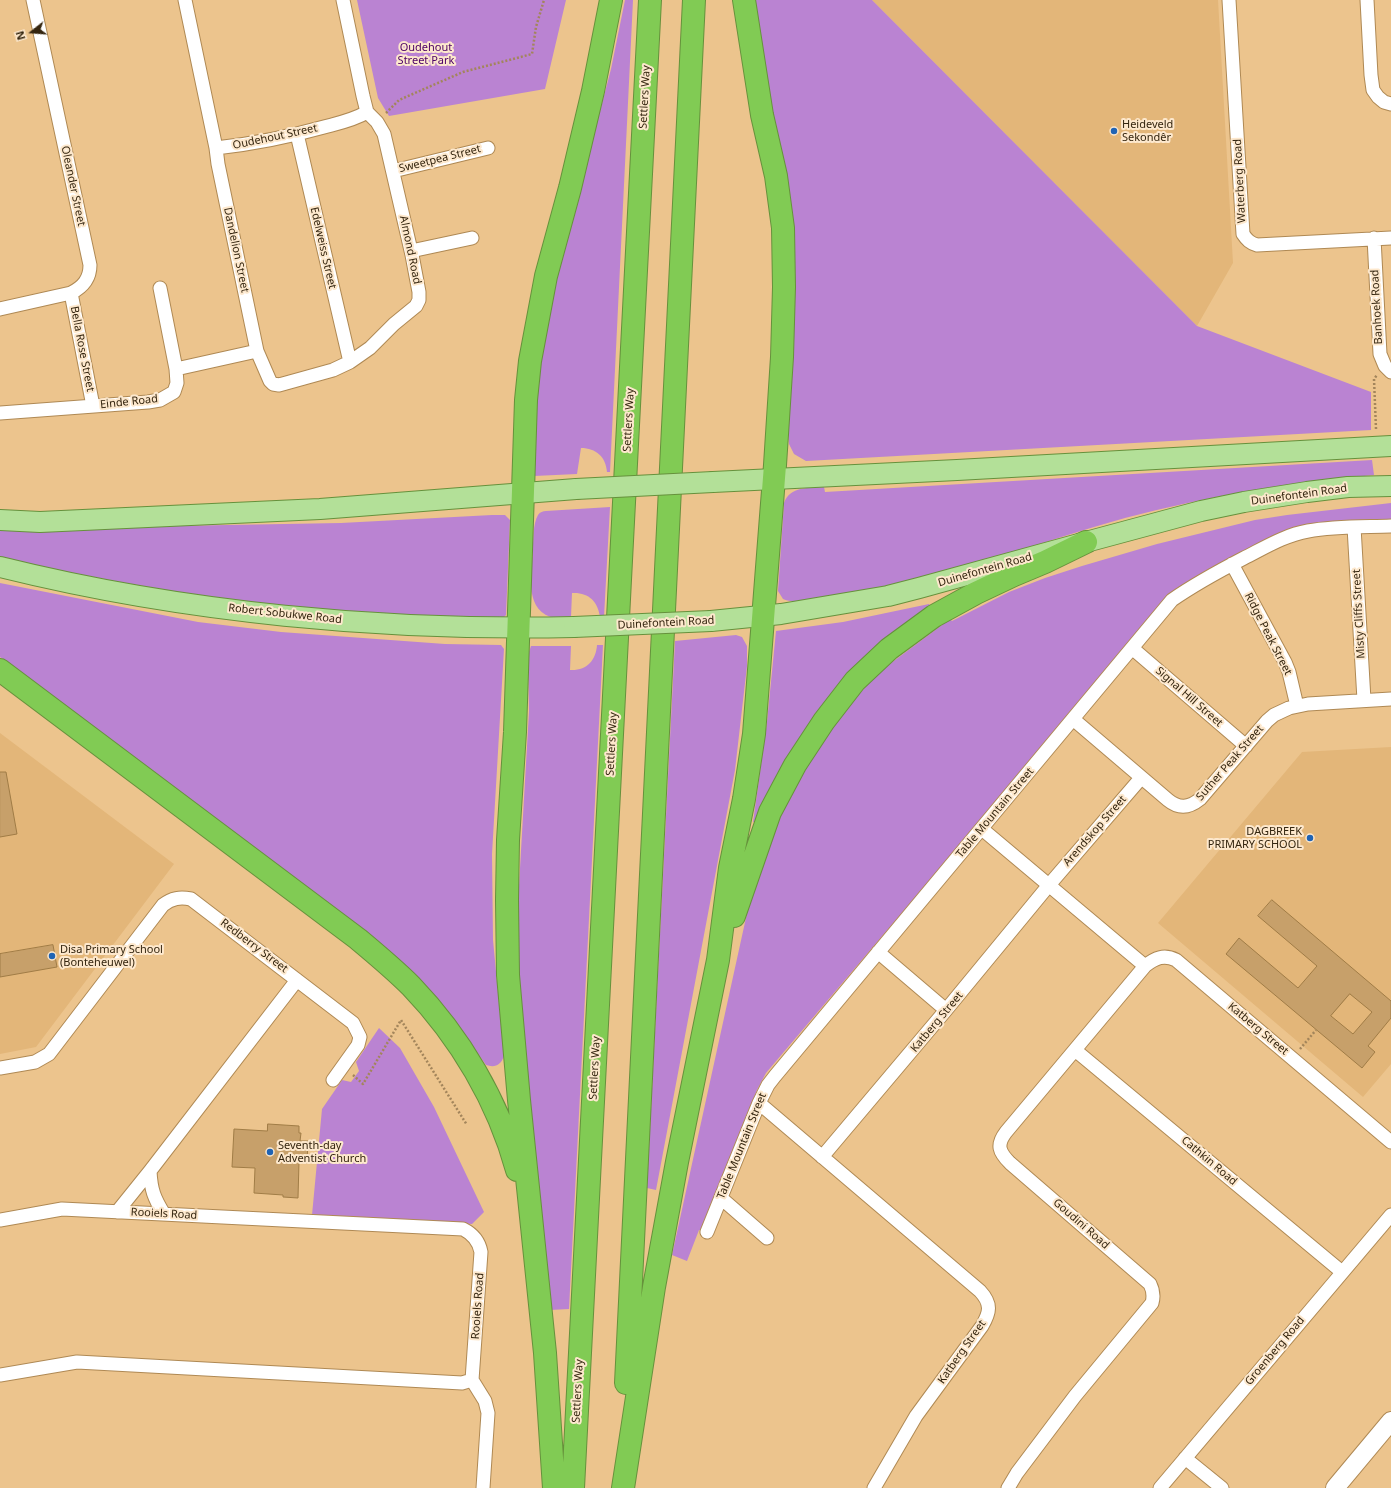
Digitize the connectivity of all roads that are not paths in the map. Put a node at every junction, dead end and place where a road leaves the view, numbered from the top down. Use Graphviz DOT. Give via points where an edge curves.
graph roads {
  1 [pos="33,0"];
  2 [pos="185,0"];
  3 [pos="343,0"];
  4 [pos="611,0"];
  5 [pos="650,0"];
  6 [pos="694,0"];
  7 [pos="744,0"];
  8 [pos="1230,0"];
  9 [pos="1367,0"];
  10 [pos="1391,104"];
  11 [pos="367,112"];
  12 [pos="297,134"];
  13 [pos="216,148"];
  14 [pos="488,148"];
  15 [pos="393,171"];
  16 [pos="472,238"];
  17 [pos="1374,238"];
  18 [pos="1391,238"];
  19 [pos="411,250"];
  20 [pos="160,288"];
  21 [pos="71,293"];
  22 [pos="0,309"];
  23 [pos="257,351"];
  24 [pos="350,362"];
  25 [pos="176,368"];
  26 [pos="1385,373"];
  27 [pos="279,385"];
  28 [pos="93,406"];
  29 [pos="0,413"];
  30 [pos="1391,446"];
  31 [pos="774,479"];
  32 [pos="1391,486"];
  33 [pos="524,493"];
  34 [pos="0,520"];
  35 [pos="1391,526"];
  36 [pos="1354,527"];
  37 [pos="1086,542"];
  38 [pos="1232,564"];
  39 [pos="0,567"];
  40 [pos="763,616"];
  41 [pos="574,627"];
  42 [pos="518,628"];
  43 [pos="1132,648"];
  44 [pos="0,670"];
  45 [pos="1391,699"];
  46 [pos="1364,700"];
  47 [pos="1297,706"];
  48 [pos="1073,719"];
  49 [pos="1246,746"];
  50 [pos="1141,778"];
  51 [pos="982,829"];
  52 [pos="1049,885"];
  53 [pos="878,952"];
  54 [pos="718,960"];
  55 [pos="1145,966"];
  56 [pos="297,980"];
  57 [pos="946,1010"];
  58 [pos="1075,1050"];
  59 [pos="0,1068"];
  60 [pos="333,1080"];
  61 [pos="759,1103"];
  62 [pos="1391,1142"];
  63 [pos="822,1158"];
  64 [pos="150,1171"];
  65 [pos="721,1198"];
  66 [pos="117,1212"];
  67 [pos="164,1214"];
  68 [pos="1391,1215"];
  69 [pos="0,1220"];
  70 [pos="532,1223"];
  71 [pos="707,1232"];
  72 [pos="767,1238"];
  73 [pos="1342,1272"];
  74 [pos="0,1374"];
  75 [pos="472,1380"];
  76 [pos="1391,1421"];
  77 [pos="1185,1458"];
  78 [pos="483,1488"];
  79 [pos="554,1488"];
  80 [pos="574,1488"];
  81 [pos="622,1488"];
  82 [pos="874,1488"];
  83 [pos="1008,1488"];
  84 [pos="1160,1488"];
  85 [pos="1222,1488"];
  86 [pos="1335,1488"];
  1 -- 21 [label="street, Oleander Street" via="90,265 86,281"];
  2 -- 13 [label="street"];
  3 -- 11 [label="street"];
  4 -- 33 [label="highway" via="593,91 537,317 526,400"];
  5 -- 80 [label="highway, Settlers Way"];
  6 -- 81 [label="highway"];
  7 -- 31 [label="highway" via="783,228 782,357"];
  8 -- 17 [label="street, Waterberg Road" via="1243,234 1246,239 1257,245"];
  9 -- 10 [label="street" via="1373,90 1384,102"];
  11 -- 12 [label="street, Oudehout Street" via="358,118"];
  11 -- 15 [label="street, Almond Road" via="384,134"];
  12 -- 13 [label="street, Oudehout Street"];
  12 -- 24 [label="street, Edelweiss Street"];
  13 -- 23 [label="street, Dandelion Street"];
  14 -- 15 [label="street, Sweetpea Street"];
  15 -- 19 [label="street, Almond Road"];
  16 -- 19 [label="street"];
  17 -- 18 [label="street, Waterberg Road"];
  17 -- 26 [label="street, Banhoek Road" via="1380,354"];
  19 -- 24 [label="street, Almond Road" via="420,292 416,306 370,348"];
  20 -- 25 [label="street, Einde Road"];
  21 -- 22 [label="street, Oleander Street"];
  21 -- 28 [label="street, Bella Rose Street"];
  23 -- 25 [label="street"];
  23 -- 27 [label="street, Dandelion Street" via="270,381"];
  24 -- 27 [label="street, Almond Road" via="333,370"];
  25 -- 28 [label="street, Einde Road" via="177,382 174,392 168,396 148,402"];
  28 -- 29 [label="street, Einde Road"];
  30 -- 31 [label="main road"];
  31 -- 33 [label="main road, bridge"];
  31 -- 40 [label="highway"];
  32 -- 37 [label="main road, Duinefontein Road" via="1348,487 1244,502"];
  33 -- 34 [label="main road" via="320,509 40,522"];
  33 -- 42 [label="highway"];
  35 -- 36 [label="street, Table Mountain Street"];
  36 -- 38 [label="street, Table Mountain Street" via="1297,534"];
  36 -- 46 [label="street, Misty Cliffs Street"];
  37 -- 40 [label="main road, Duinefontein Road" via="920,588 851,603"];
  37 -- 54 [label="highway" via="940,612 889,649 855,681 795,765 770,812"];
  38 -- 43 [label="street, Table Mountain Street" via="1172,600"];
  38 -- 47 [label="street, Ridge Peak Street" via="1285,662"];
  39 -- 42 [label="main road, Robert Sobukwe Road" via="180,602 246,611 394,624"];
  40 -- 41 [label="main road, Duinefontein Road, bridge"];
  40 -- 54 [label="highway" via="754,734 730,868"];
  41 -- 42 [label="main road, Robert Sobukwe Road"];
  42 -- 70 [label="highway" via="508,840 508,967"];
  43 -- 48 [label="street, Table Mountain Street"];
  43 -- 49 [label="street, Signal Hill Street"];
  44 -- 70 [label="highway" via="358,939 411,986 452,1036 485,1088 513,1154"];
  45 -- 46 [label="street, Suther Peak Street"];
  46 -- 47 [label="street, Suther Peak Street"];
  47 -- 49 [label="street, Suther Peak Street" via="1271,718"];
  48 -- 50 [label="street, Suther Peak Street"];
  48 -- 51 [label="street, Table Mountain Street"];
  49 -- 50 [label="street, Suther Peak Street" via="1200,799 1189,806 1172,804"];
  50 -- 52 [label="street, Arendskop Street"];
  51 -- 52 [label="street"];
  51 -- 53 [label="street, Table Mountain Street"];
  52 -- 55 [label="street"];
  52 -- 57 [label="street, Katberg Street"];
  53 -- 57 [label="street"];
  53 -- 61 [label="street, Table Mountain Street" via="775,1076"];
  54 -- 81 [label="highway" via="654,1287"];
  55 -- 58 [label="street, Goudini Road"];
  55 -- 62 [label="street, Katberg Street" via="1160,957 1176,960"];
  56 -- 59 [label="street, Redberry Street" via="191,899 173,898 158,911 50,1054 35,1062"];
  56 -- 60 [label="street" via="357,1028 360,1037 358,1045"];
  56 -- 64 [label="street, Redberry Street"];
  57 -- 63 [label="street, Katberg Street"];
  58 -- 73 [label="street, Cathkin Road"];
  58 -- 83 [label="street, Goudini Road" via="1006,1132 999,1143 1000,1149 1010,1163 1145,1279 1152,1288 1154,1298 1075,1396"];
  61 -- 63 [label="street"];
  61 -- 65 [label="street, Table Mountain Street"];
  63 -- 82 [label="street, Katberg Street" via="980,1291 987,1298 989,1306 988,1315 982,1326 916,1416"];
  64 -- 66 [label="street, Redberry Street"];
  64 -- 67 [label="street" via="152,1193"];
  65 -- 71 [label="street, Table Mountain Street"];
  65 -- 72 [label="street"];
  66 -- 67 [label="street, Rooiels Road"];
  66 -- 69 [label="street, Rooiels Road" via="62,1209"];
  67 -- 75 [label="street, Rooiels Road" via="468,1232 477,1240 481,1252"];
  68 -- 73 [label="street, Groenberg Road"];
  70 -- 79 [label="highway" via="545,1352"];
  73 -- 77 [label="street, Groenberg Road"];
  74 -- 75 [label="street" via="77,1362 462,1383"];
  75 -- 78 [label="street" via="483,1397 488,1413"];
  76 -- 86 [label="street"];
  77 -- 84 [label="street, Groenberg Road"];
  77 -- 85 [label="street"];
}
